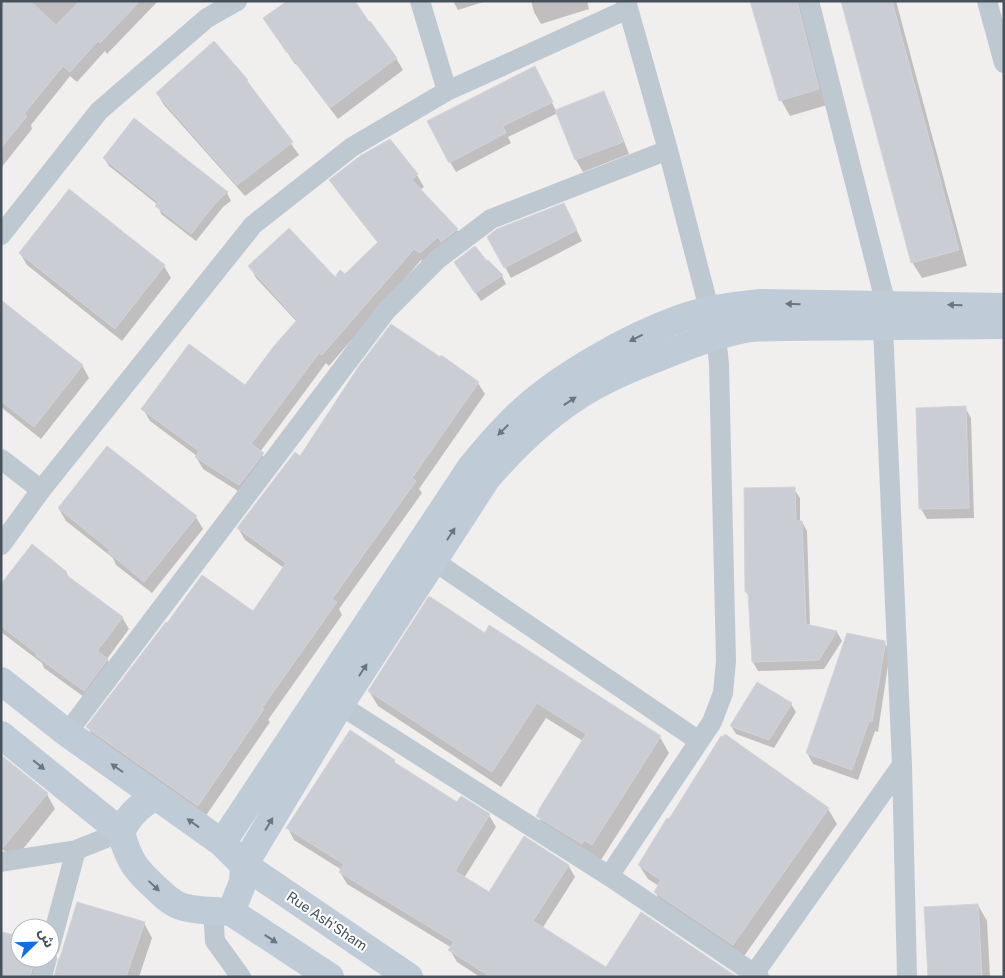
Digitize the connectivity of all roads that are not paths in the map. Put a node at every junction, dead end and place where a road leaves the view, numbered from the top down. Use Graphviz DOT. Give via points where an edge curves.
graph roads {
  1 [pos="237,1"];
  2 [pos="420,1"];
  3 [pos="809,1"];
  4 [pos="987,1"];
  5 [pos="627,5"];
  6 [pos="1004,63"];
  7 [pos="448,91"];
  8 [pos="668,150"];
  9 [pos="1,235"];
  10 [pos="1004,307"];
  11 [pos="885,316"];
  12 [pos="713,323"];
  13 [pos="1004,325"];
  14 [pos="1,459"];
  15 [pos="41,490"];
  16 [pos="1,545"];
  17 [pos="434,561"];
  18 [pos="1,681"];
  19 [pos="340,705"];
  20 [pos="66,732"];
  21 [pos="1,735"];
  22 [pos="699,741"];
  23 [pos="902,764"];
  24 [pos="156,796"];
  25 [pos="121,832"];
  26 [pos="222,842"];
  27 [pos="76,850"];
  28 [pos="1,862"];
  29 [pos="244,865"];
  30 [pos="609,876"];
  31 [pos="222,911"];
  32 [pos="58,918"];
  33 [pos="756,975"];
  34 [pos="240,977"];
  35 [pos="330,977"];
  36 [pos="409,977"];
  37 [pos="907,977"];
  1 -- 9 [label="street" via="208,18 100,111"];
  2 -- 7 [label="street"];
  3 -- 11 [label="street"];
  4 -- 6 [label="street"];
  5 -- 7 [label="street"];
  5 -- 8 [label="street"];
  7 -- 15 [label="street" via="352,147 252,225"];
  8 -- 12 [label="street"];
  8 -- 20 [label="street" via="492,219 438,259 386,311"];
  10 -- 11 [label="street, one-way"];
  11 -- 12 [label="street" via="747,329"];
  11 -- 13 [label="street"];
  11 -- 23 [label="street"];
  17 -- 12 [label="street, one-way" via="487,478 546,419 616,374 670,352"];
  12 -- 22 [label="street" via="719,364 726,677 718,708"];
  12 -- 26 [label="street, one-way" via="679,319 639,336 568,376 530,405 493,440 466,475"];
  14 -- 15 [label="street"];
  15 -- 16 [label="street"];
  19 -- 17 [label="street, one-way"];
  17 -- 22 [label="street"];
  18 -- 20 [label="street"];
  29 -- 19 [label="street, one-way"];
  19 -- 30 [label="street"];
  24 -- 20 [label="street, one-way"];
  21 -- 25 [label="street, one-way"];
  22 -- 30 [label="street"];
  23 -- 33 [label="street"];
  23 -- 37 [label="street"];
  24 -- 25 [label="street" via="135,811"];
  26 -- 24 [label="street, Rue Ash'Sham, one-way"];
  25 -- 27 [label="street"];
  25 -- 31 [label="street, one-way" via="138,872 166,897 179,906"];
  26 -- 29 [label="street, Rue Ash'Sham"];
  27 -- 28 [label="street"];
  27 -- 32 [label="street"];
  29 -- 31 [label="street" via="243,882"];
  29 -- 36 [label="street, Rue Ash'Sham"];
  30 -- 33 [label="street"];
  31 -- 34 [label="street" via="216,941"];
  31 -- 35 [label="street, one-way"];
}
